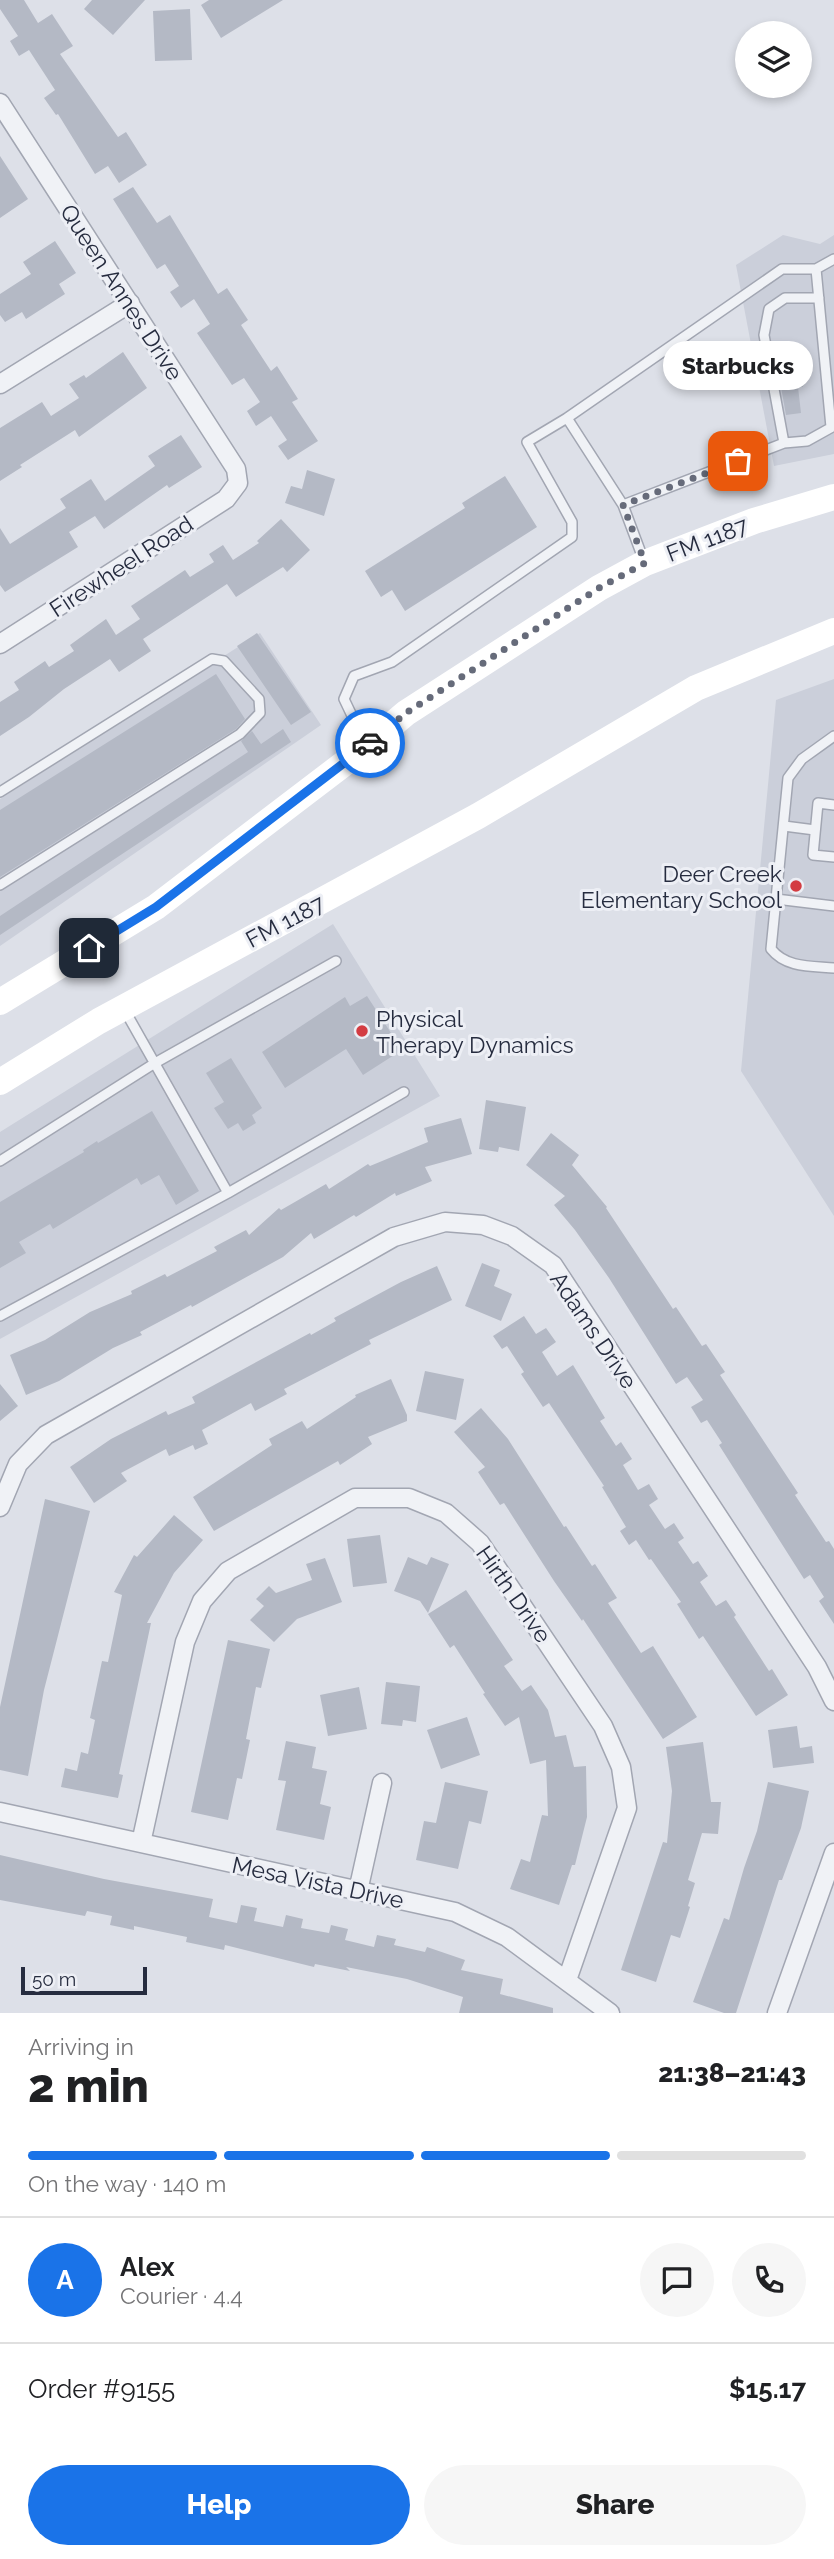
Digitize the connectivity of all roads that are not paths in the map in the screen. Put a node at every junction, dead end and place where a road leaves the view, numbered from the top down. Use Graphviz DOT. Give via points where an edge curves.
graph roads {
  1 [pos="3,112"];
  2 [pos="834,259"];
  3 [pos="816,269"];
  4 [pos="819,298"];
  5 [pos="130,303"];
  6 [pos="0,384"];
  7 [pos="567,418"];
  8 [pos="833,426"];
  9 [pos="784,443"];
  10 [pos="238,484"];
  11 [pos="834,497"];
  12 [pos="623,505"];
  13 [pos="645,563"];
  14 [pos="834,631"];
  15 [pos="0,644"];
  16 [pos="834,736"];
  17 [pos="367,746"];
  18 [pos="0,792"];
  19 [pos="834,805"];
  20 [pos="783,826"];
  21 [pos="815,830"];
  22 [pos="834,857"];
  23 [pos="0,885"];
  24 [pos="776,899"];
  25 [pos="834,906"];
  26 [pos="336,961"];
  27 [pos="834,968"];
  28 [pos="0,1002"];
  29 [pos="123,1007"];
  30 [pos="155,1063"];
  31 [pos="0,1082"];
  32 [pos="404,1093"];
  33 [pos="0,1161"];
  34 [pos="228,1193"];
  35 [pos="0,1316"];
  36 [pos="0,1507"];
  37 [pos="834,1701"];
  38 [pos="382,1783"];
  39 [pos="0,1812"];
  40 [pos="141,1843"];
  41 [pos="834,1853"];
  42 [pos="358,1891"];
  43 [pos="567,1980"];
  44 [pos="610,2013"];
  45 [pos="777,2013"];
  1 -- 5 [label="street, Queen Annes Drive"];
  2 -- 3 [label="lane"];
  3 -- 4 [label="lane"];
  3 -- 7 [label="lane" via="782,269"];
  4 -- 8 [label="lane"];
  4 -- 9 [label="lane" via="785,298 769,309 764,335"];
  5 -- 6 [label="street"];
  5 -- 10 [label="street, Queen Annes Drive" via="236,468"];
  7 -- 12 [label="lane"];
  7 -- 17 [label="lane" via="527,442 572,522 572,537 392,663 354,676 344,699"];
  8 -- 9 [label="lane" via="807,441"];
  9 -- 12 [label="lane"];
  10 -- 15 [label="street, Firewheel Road" via="226,499"];
  11 -- 13 [label="main road, FM 1187 / FM 1187" via="754,521"];
  12 -- 13 [label="lane"];
  13 -- 17 [label="main road, FM 1187 / FM 1187" via="406,713"];
  14 -- 29 [label="main road, FM 1187 / FM 1187" via="696,688 478,816"];
  16 -- 20 [label="lane" via="802,759 788,778"];
  17 -- 28 [label="main road, FM 1187 / FM 1187" via="156,907"];
  18 -- 23 [label="lane" via="212,659 224,661 258,699 260,713 240,734"];
  19 -- 21 [label="lane" via="818,803"];
  20 -- 21 [label="lane"];
  20 -- 24 [label="lane"];
  21 -- 22 [label="lane" via="813,855"];
  24 -- 25 [label="lane"];
  24 -- 27 [label="lane" via="771,949 779,959"];
  26 -- 30 [label="lane"];
  29 -- 30 [label="lane"];
  29 -- 31 [label="main road, FM 1187 / FM 1187"];
  30 -- 33 [label="lane"];
  30 -- 34 [label="lane"];
  32 -- 34 [label="lane"];
  34 -- 35 [label="lane"];
  36 -- 37 [label="street, Adams Drive" via="18,1464 46,1435 394,1237 445,1222 483,1225 512,1236 552,1265 817,1667"];
  38 -- 42 [label="street"];
  39 -- 40 [label="street, Mesa Vista Drive"];
  40 -- 42 [label="street, Mesa Vista Drive"];
  40 -- 43 [label="street, Hirth Drive" via="185,1642 202,1601 228,1571 355,1498 409,1498 446,1513 480,1543 603,1726 621,1766 627,1808"];
  41 -- 45 [label="street"];
  42 -- 43 [label="street, Mesa Vista Drive" via="455,1912 507,1937"];
  43 -- 44 [label="street, Mesa Vista Drive"];
}
